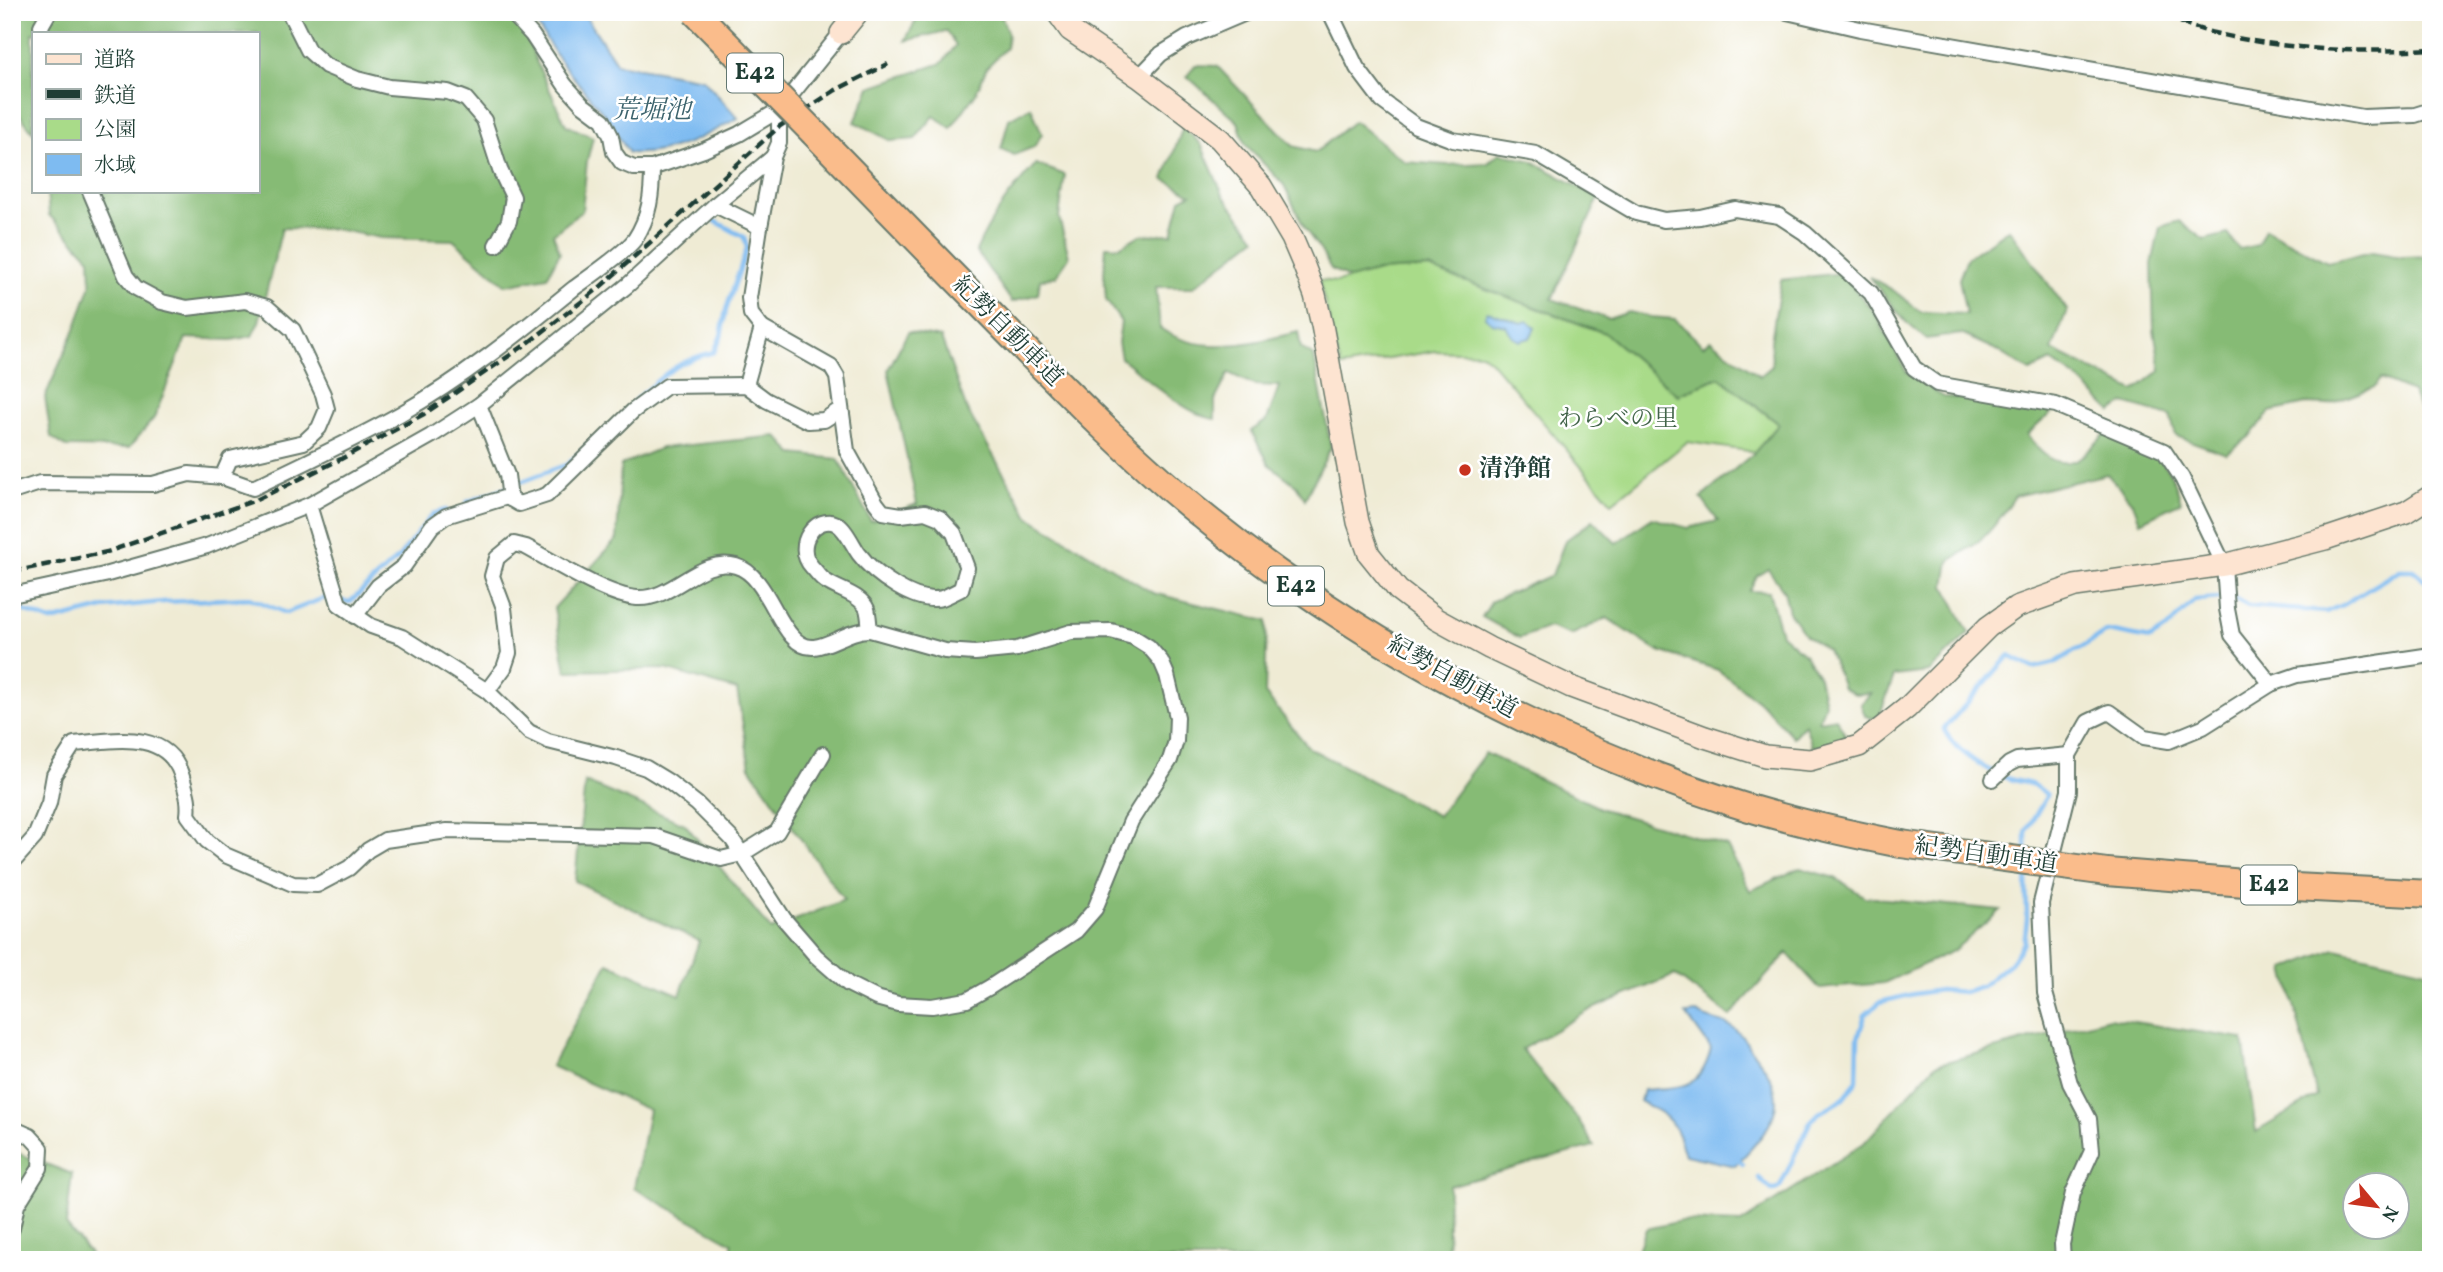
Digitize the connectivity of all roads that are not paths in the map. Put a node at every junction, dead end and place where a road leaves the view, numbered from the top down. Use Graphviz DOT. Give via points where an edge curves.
graph roads {
  1 [pos="48,12"];
  2 [pos="289,12"];
  3 [pos="511,12"];
  4 [pos="695,12"];
  5 [pos="858,12"];
  6 [pos="1057,12"];
  7 [pos="1248,12"];
  8 [pos="1330,12"];
  9 [pos="1787,12"];
  10 [pos="42,32"];
  11 [pos="841,33"];
  12 [pos="1139,77"];
  13 [pos="779,110"];
  14 [pos="2431,110"];
  15 [pos="773,157"];
  16 [pos="652,168"];
  17 [pos="90,192"];
  18 [pos="715,205"];
  19 [pos="760,227"];
  20 [pos="496,245"];
  21 [pos="762,328"];
  22 [pos="746,385"];
  23 [pos="479,405"];
  24 [pos="841,409"];
  25 [pos="222,477"];
  26 [pos="12,492"];
  27 [pos="2431,496"];
  28 [pos="510,499"];
  29 [pos="309,505"];
  30 [pos="2225,575"];
  31 [pos="12,595"];
  32 [pos="355,616"];
  33 [pos="870,630"];
  34 [pos="2431,655"];
  35 [pos="2272,684"];
  36 [pos="487,691"];
  37 [pos="823,754"];
  38 [pos="2069,755"];
  39 [pos="1993,779"];
  40 [pos="742,854"];
  41 [pos="12,863"];
  42 [pos="2431,894"];
  43 [pos="12,1128"];
  44 [pos="12,1229"];
  45 [pos="2063,1260"];
  1 -- 10 [label="street"];
  2 -- 20 [label="street" via="308,50 326,66 389,87 448,92 466,99 484,120 513,197 509,221"];
  3 -- 16 [label="street" via="565,85 603,120 622,163"];
  4 -- 42 [label="highway, 紀勢自動車道 / E42, bridge" via="1140,462 1266,565 1327,607 1476,694 1566,739 1649,773 1821,828 1901,844 2107,872"];
  5 -- 11 [label="street"];
  6 -- 12 [label="street" via="1070,30"];
  7 -- 12 [label="street" via="1187,38 1161,54"];
  8 -- 30 [label="street" via="1357,68 1382,101 1416,126 1454,140 1536,154 1636,213 1664,220 1735,209 1779,216 1805,233 1871,293 1914,368 1937,384 2056,405 2164,451 2182,478"];
  9 -- 14 [label="street" via="1860,29 2336,113 2363,117"];
  11 -- 13 [label="street"];
  12 -- 30 [label="street" via="1220,139 1261,186 1292,238 1315,295 1358,522 1369,554 1398,590 1436,619 1572,687 1765,756 1810,760 1859,746 1907,708 1988,627 2016,607 2075,586"];
  13 -- 15 [label="street" via="779,143"];
  13 -- 16 [label="street" via="739,134"];
  15 -- 18 [label="street"];
  15 -- 19 [label="street"];
  16 -- 25 [label="street" via="648,214 633,241 473,366 403,413 253,488"];
  17 -- 25 [label="street" via="126,276 136,288 162,302 187,308 245,301 267,307 293,330 323,394 327,409 319,428 304,442 230,459"];
  18 -- 19 [label="street"];
  18 -- 23 [label="street" via="628,285"];
  19 -- 21 [label="street" via="749,298 751,314"];
  21 -- 22 [label="street"];
  21 -- 24 [label="street" via="831,367 837,377"];
  22 -- 24 [label="street" via="808,421 824,420"];
  22 -- 28 [label="street" via="667,386 633,411 547,495 520,504"];
  23 -- 28 [label="street" via="506,475"];
  23 -- 29 [label="street"];
  24 -- 33 [label="street" via="847,451 883,512 926,512 940,518 954,533 967,568 961,589 940,599 920,597 892,584 861,557 839,524 816,527 807,533 803,547 808,562 825,581 866,607"];
  25 -- 26 [label="street" via="189,474 153,484 40,482"];
  27 -- 30 [label="street" via="2406,512"];
  28 -- 32 [label="street" via="446,516 432,526 404,566 378,586"];
  29 -- 31 [label="street" via="207,546"];
  29 -- 32 [label="street" via="339,604"];
  30 -- 35 [label="street" via="2232,635"];
  32 -- 36 [label="street" via="402,638"];
  33 -- 36 [label="street" via="814,647 798,643 762,586 737,566 714,564 661,594 639,598 619,595 514,544 497,558 492,576 504,608 509,653"];
  33 -- 40 [label="street" via="945,651 975,653 1017,649 1071,632 1111,631 1133,637 1161,661 1177,717 1176,741 1170,760 1131,821 1095,909 1076,931 967,1000 932,1006 898,1004 848,984 816,956 784,919"];
  34 -- 35 [label="street" via="2297,675"];
  35 -- 38 [label="street" via="2203,727 2169,741 2144,737 2109,712 2088,722"];
  36 -- 40 [label="street" via="529,732 646,768 668,782 732,839"];
  37 -- 40 [label="street" via="777,832"];
  38 -- 39 [label="street" via="2017,760"];
  38 -- 45 [label="street" via="2069,791 2041,903 2045,993 2070,1083 2089,1119 2092,1152 2073,1193"];
  40 -- 41 [label="street" via="721,859 654,836 447,831 385,839 317,886 293,884 225,855 207,841 188,815 190,802 178,763 158,744 119,740 74,744 54,775 49,803 34,837"];
  43 -- 44 [label="street" via="30,1136 41,1148 40,1168 17,1205"];
}
